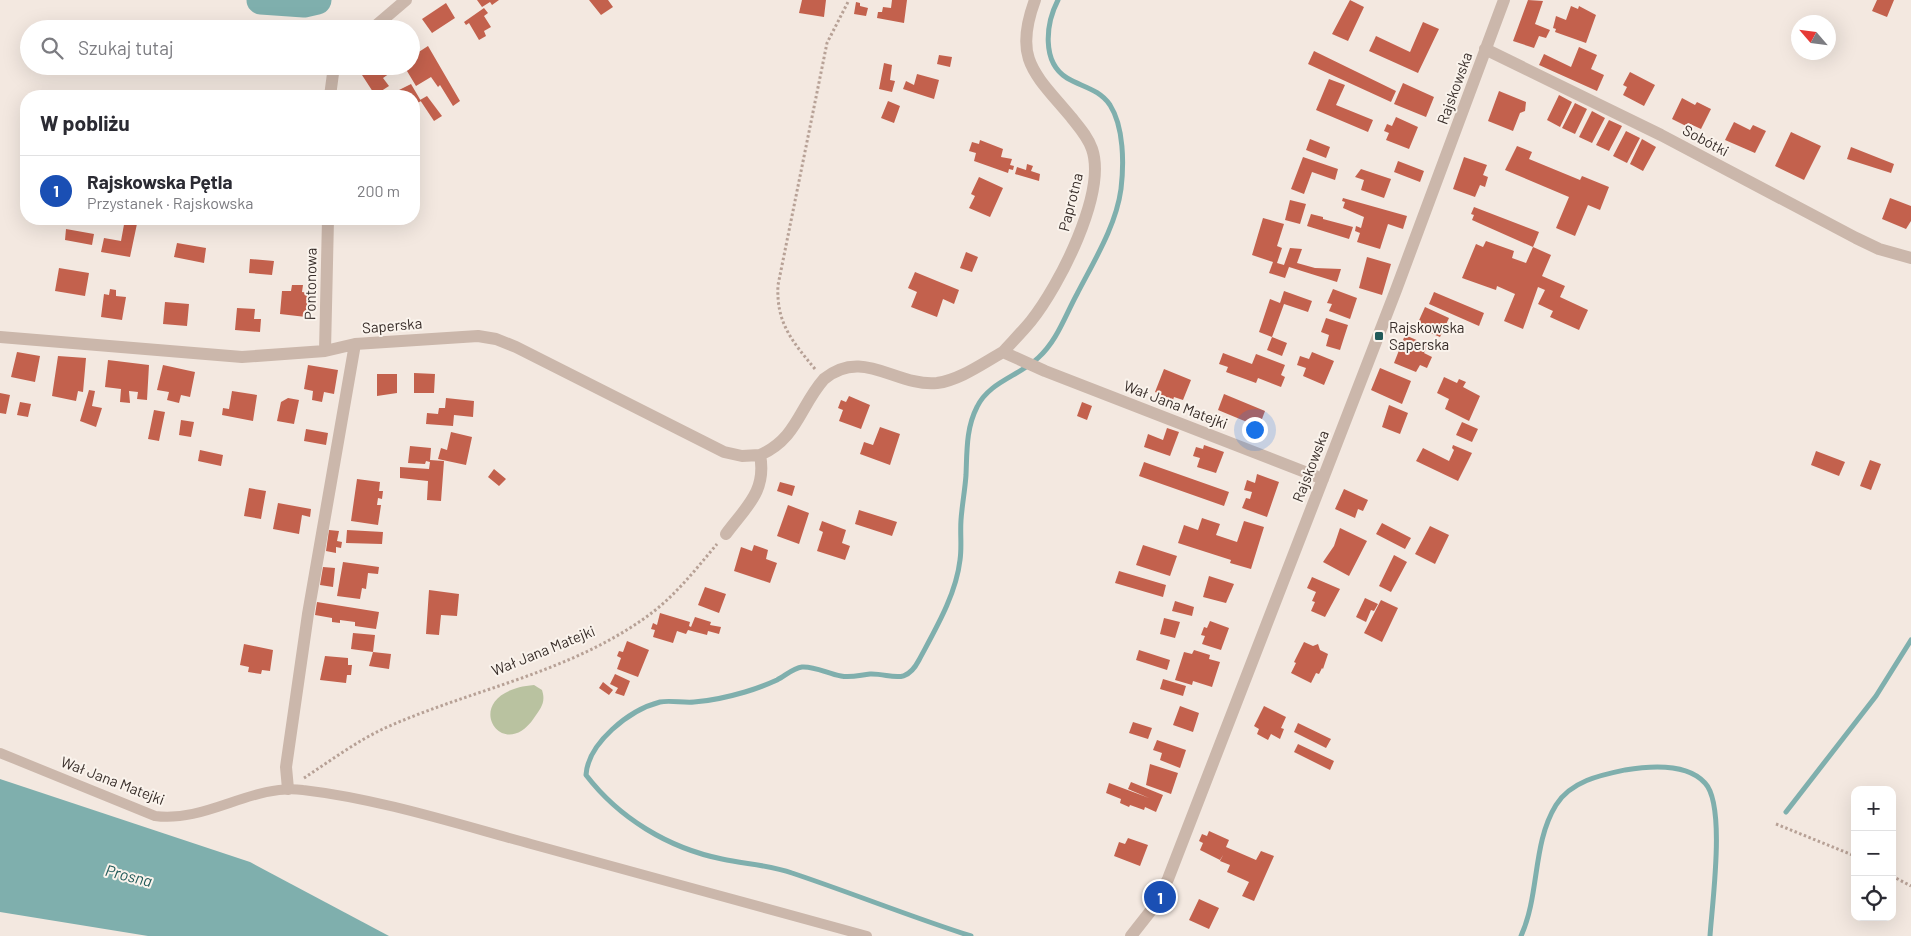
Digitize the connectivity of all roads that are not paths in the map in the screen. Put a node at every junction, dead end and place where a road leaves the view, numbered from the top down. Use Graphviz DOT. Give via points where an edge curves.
graph roads {
  1 [pos="406,0"];
  2 [pos="1035,0"];
  3 [pos="1504,0"];
  4 [pos="383,20"];
  5 [pos="1485,49"];
  6 [pos="333,75"];
  7 [pos="331,90"];
  8 [pos="328,225"];
  9 [pos="1911,258"];
  10 [pos="0,338"];
  11 [pos="355,344"];
  12 [pos="325,351"];
  13 [pos="1003,352"];
  14 [pos="760,455"];
  15 [pos="1322,479"];
  16 [pos="726,534"];
  17 [pos="0,753"];
  18 [pos="288,789"];
  19 [pos="868,936"];
  20 [pos="1131,936"];
  1 -- 4 [label="street"];
  2 -- 13 [label="street, Paprotna" via="1024,43 1029,62 1082,131 1092,150 1095,172 1091,197 1076,242 1054,286 1032,320"];
  3 -- 5 [label="street, Rajskowska"];
  5 -- 9 [label="street, Sobótki" via="1661,135 1864,242"];
  5 -- 15 [label="street, Rajskowska"];
  6 -- 7 [label="street"];
  8 -- 12 [label="street, Pontonowa"];
  10 -- 12 [label="street, Saperska" via="242,356"];
  11 -- 12 [label="street, Saperska"];
  11 -- 14 [label="street, Saperska" via="459,336 496,339 724,452"];
  11 -- 18 [label="street" via="308,614 286,767"];
  13 -- 14 [label="street" via="939,383 922,384 872,367 852,365 832,371 824,378 786,438 774,449"];
  13 -- 15 [label="street, Wał Jana Matejki"];
  14 -- 16 [label="street" via="763,470 760,484"];
  15 -- 20 [label="street, Rajskowska" via="1168,880 1153,908"];
  17 -- 18 [label="lane, Wał Jana Matejki" via="145,813 165,818"];
  18 -- 19 [label="lane" via="340,796 409,812"];
}
